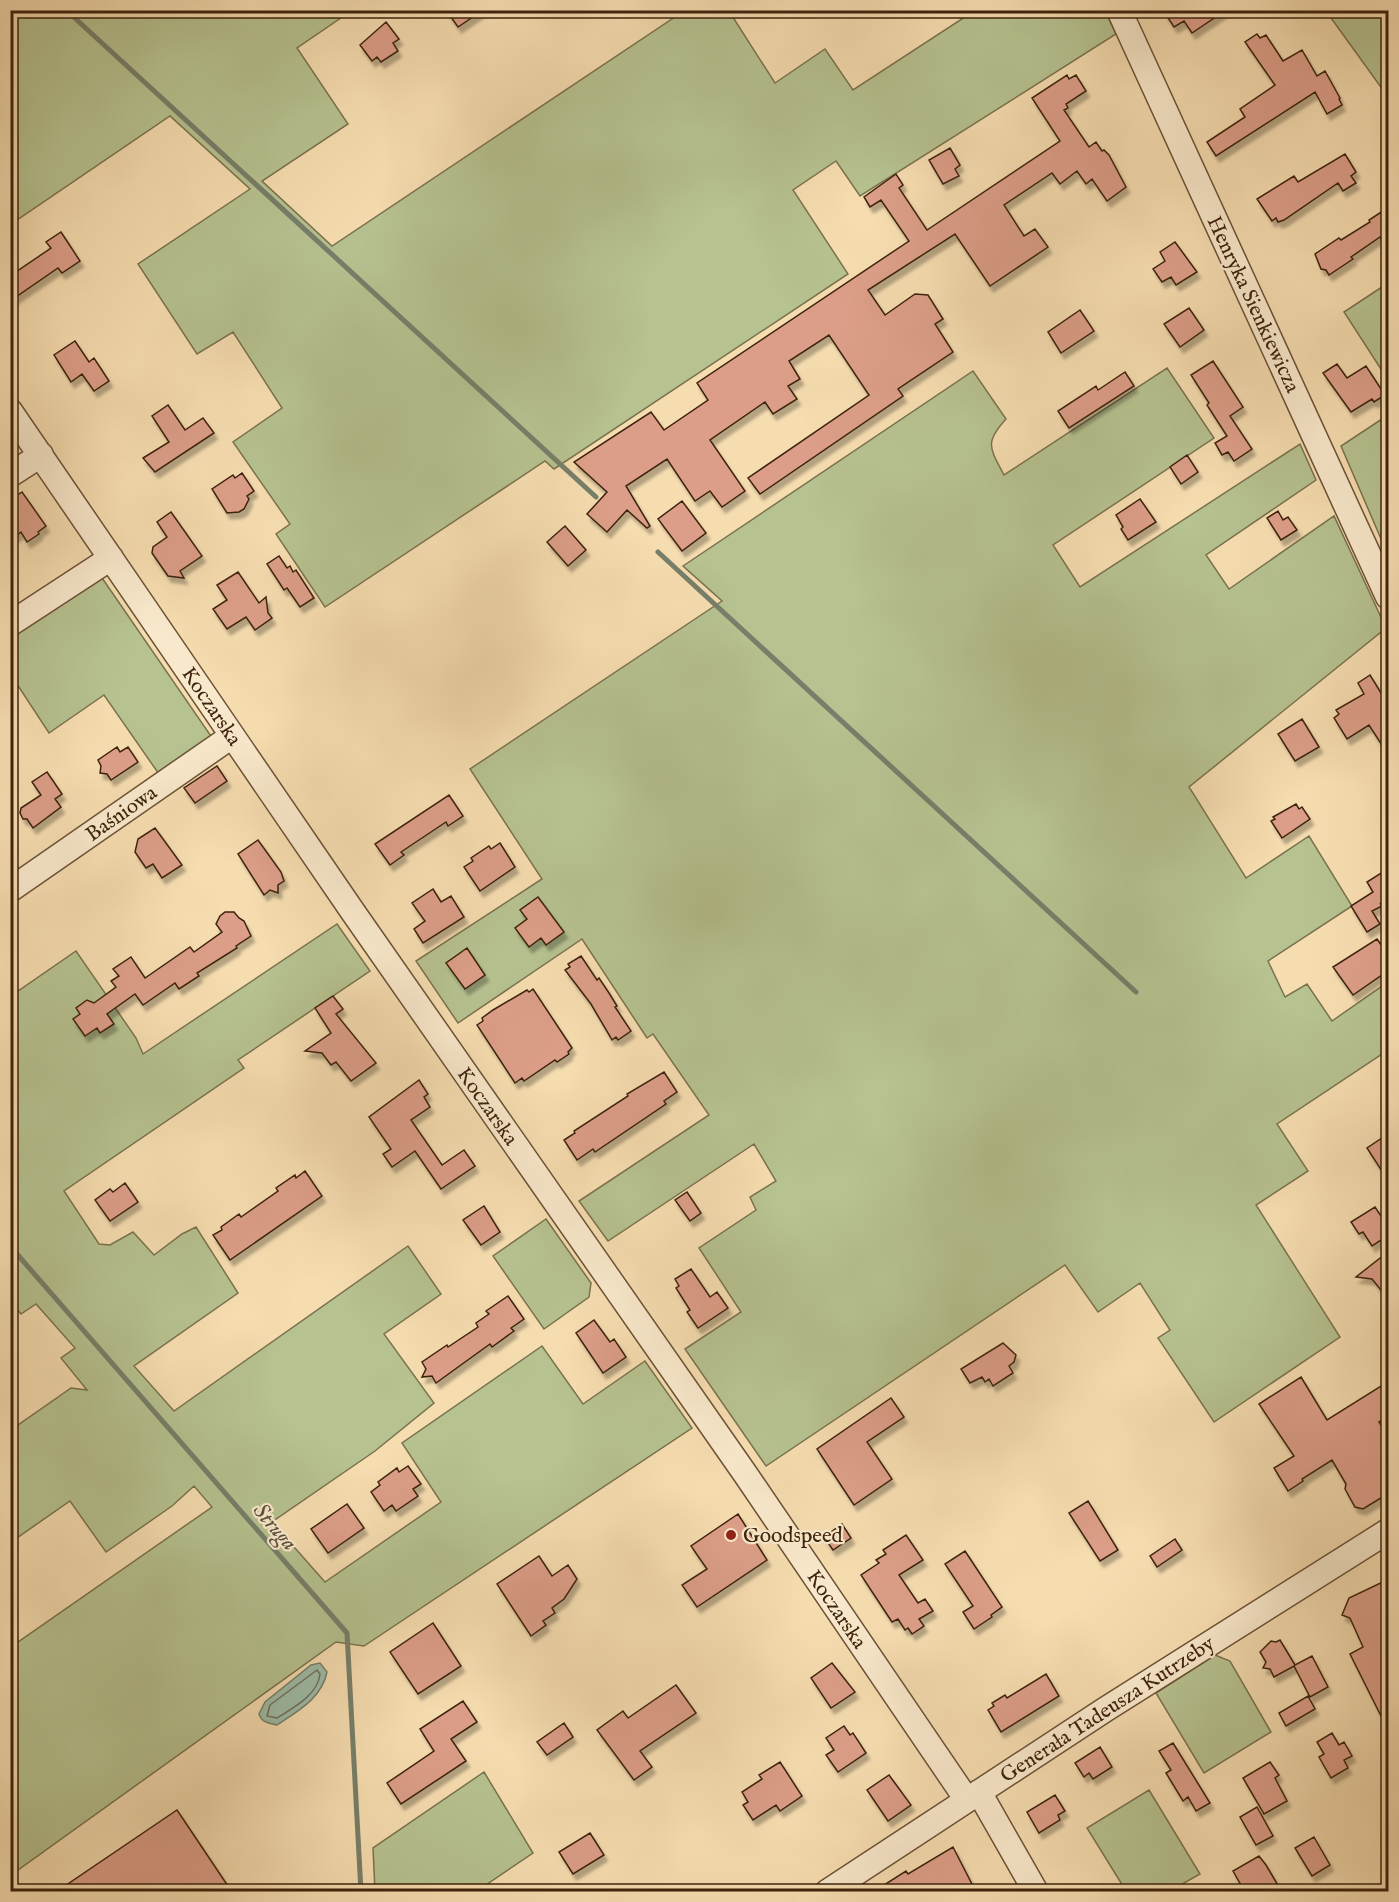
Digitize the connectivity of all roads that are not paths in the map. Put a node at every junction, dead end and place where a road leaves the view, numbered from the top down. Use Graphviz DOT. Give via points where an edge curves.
graph roads {
  1 [pos="1119,10"];
  2 [pos="10,411"];
  3 [pos="41,455"];
  4 [pos="10,476"];
  5 [pos="111,558"];
  6 [pos="1389,597"];
  7 [pos="10,624"];
  8 [pos="232,736"];
  9 [pos="10,890"];
  10 [pos="1389,1531"];
  11 [pos="973,1796"];
  12 [pos="827,1892"];
  13 [pos="1036,1892"];
  1 -- 6 [label="street, Henryka Sienkiewicza"];
  2 -- 3 [label="street, Koczarska"];
  3 -- 4 [label="street"];
  3 -- 5 [label="street, Koczarska"];
  5 -- 7 [label="street"];
  5 -- 8 [label="street, Koczarska"];
  8 -- 9 [label="street, Baśniowa"];
  8 -- 11 [label="street, Koczarska"];
  10 -- 11 [label="street, Generała Tadeusza Kutrzeby"];
  11 -- 12 [label="street, Generała Tadeusza Kutrzeby"];
  11 -- 13 [label="street, Koczarska"];
}
